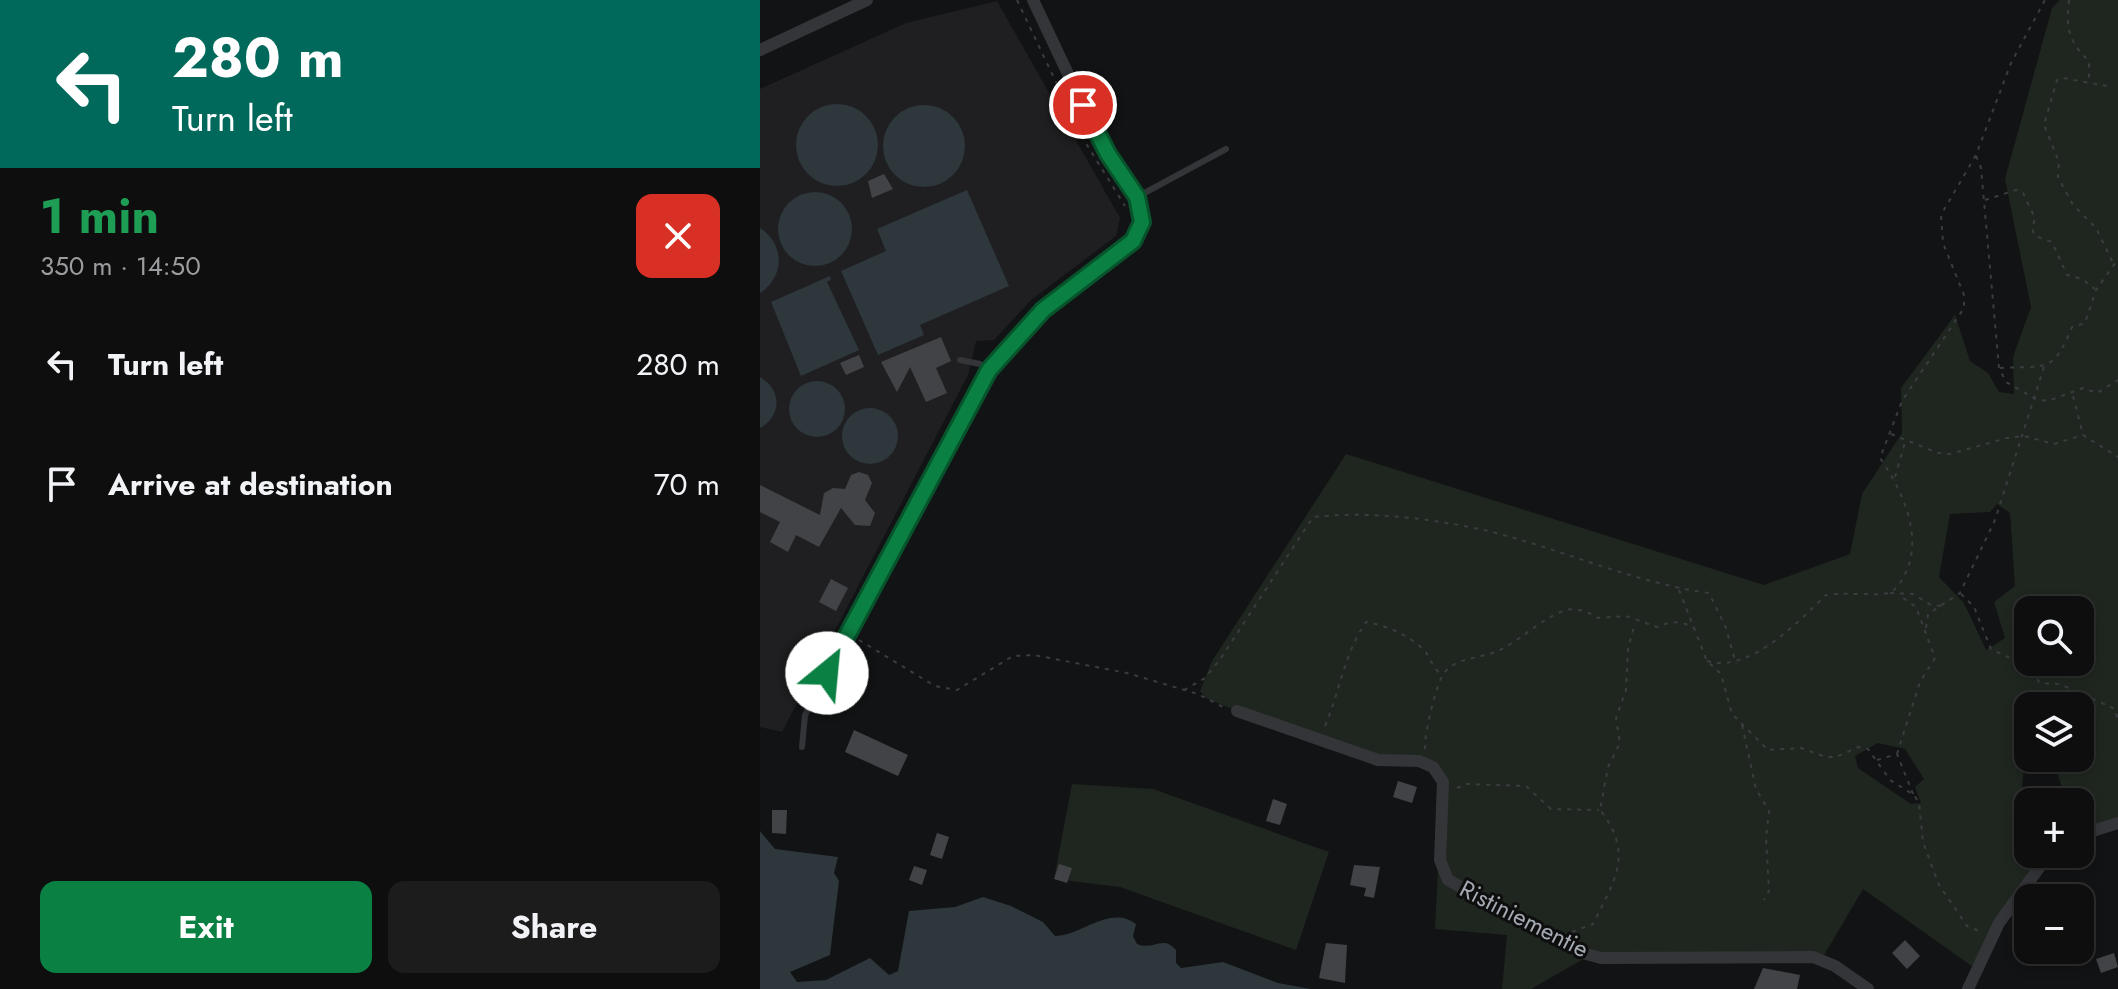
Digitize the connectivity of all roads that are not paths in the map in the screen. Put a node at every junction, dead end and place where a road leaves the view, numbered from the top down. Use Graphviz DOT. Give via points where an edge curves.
graph roads {
  1 [pos="867,0"];
  2 [pos="1033,0"];
  3 [pos="760,50"];
  4 [pos="1226,149"];
  5 [pos="1137,197"];
  6 [pos="960,360"];
  7 [pos="989,370"];
  8 [pos="841,647"];
  9 [pos="1237,711"];
  10 [pos="802,747"];
  11 [pos="2118,823"];
  12 [pos="2094,831"];
  13 [pos="2039,868"];
  14 [pos="1868,989"];
  15 [pos="1968,989"];
  1 -- 3 [label="street"];
  2 -- 5 [label="street" via="1095,131"];
  4 -- 5 [label="lane"];
  5 -- 7 [label="street" via="1142,222 1133,241 1043,310"];
  6 -- 7 [label="lane"];
  7 -- 8 [label="street"];
  8 -- 10 [label="lane" via="805,715"];
  9 -- 14 [label="street, Ristiniementie" via="1378,760 1426,763 1440,775 1444,789 1440,860 1448,880 1562,944 1601,958 1813,957"];
  11 -- 12 [label="street"];
  13 -- 15 [label="street" via="1992,936"];
}
